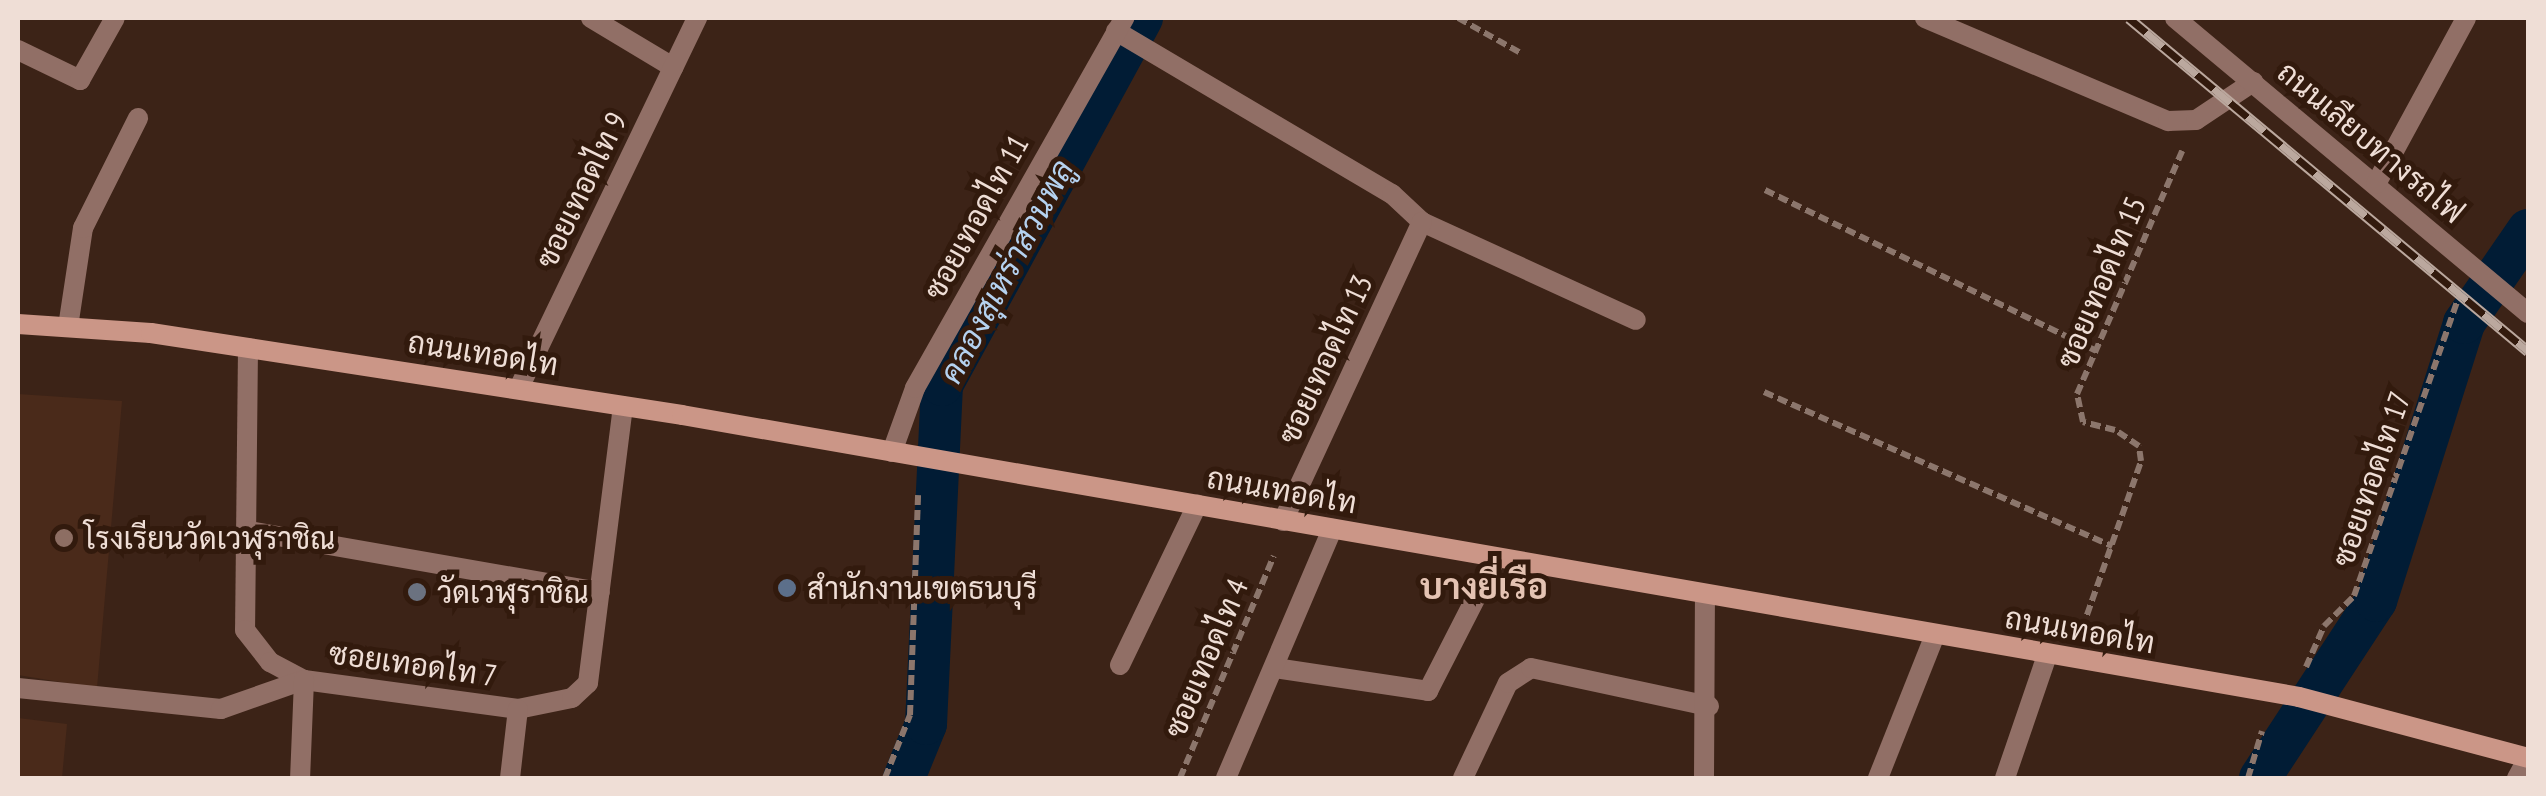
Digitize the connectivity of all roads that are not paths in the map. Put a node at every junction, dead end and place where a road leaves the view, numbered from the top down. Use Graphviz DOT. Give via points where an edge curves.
graph roads {
  1 [pos="115,18"];
  2 [pos="590,18"];
  3 [pos="697,18"];
  4 [pos="1925,18"];
  5 [pos="2176,18"];
  6 [pos="2466,18"];
  7 [pos="1120,24"];
  8 [pos="18,50"];
  9 [pos="673,67"];
  10 [pos="2253,82"];
  11 [pos="138,118"];
  12 [pos="2376,184"];
  13 [pos="1422,222"];
  14 [pos="2528,313"];
  15 [pos="1636,320"];
  16 [pos="18,324"];
  17 [pos="68,327"];
  18 [pos="248,348"];
  19 [pos="519,388"];
  20 [pos="623,406"];
  21 [pos="892,452"];
  22 [pos="1196,505"];
  23 [pos="1283,521"];
  24 [pos="1332,529"];
  25 [pos="248,532"];
  26 [pos="1496,558"];
  27 [pos="600,592"];
  28 [pos="1705,594"];
  29 [pos="1935,635"];
  30 [pos="2047,654"];
  31 [pos="1120,665"];
  32 [pos="1275,668"];
  33 [pos="304,680"];
  34 [pos="18,688"];
  35 [pos="1709,706"];
  36 [pos="518,708"];
  37 [pos="2528,758"];
  38 [pos="300,778"];
  39 [pos="510,778"];
  40 [pos="1226,778"];
  41 [pos="1463,778"];
  42 [pos="1704,778"];
  43 [pos="1878,778"];
  44 [pos="2005,778"];
  45 [pos="2517,778"];
  1 -- 8 [label="street" via="80,80"];
  2 -- 9 [label="street"];
  3 -- 9 [label="street, ซอยเทอดไท 9"];
  4 -- 10 [label="street" via="2168,121 2196,120"];
  5 -- 10 [label="street, ถนนเลียบทางรถไฟ"];
  6 -- 12 [label="street"];
  7 -- 13 [label="street" via="1392,194"];
  7 -- 21 [label="street, ซอยเทอดไท 11" via="914,388"];
  9 -- 19 [label="street, ซอยเทอดไท 9"];
  10 -- 12 [label="street, ถนนเลียบทางรถไฟ"];
  11 -- 17 [label="street" via="83,228"];
  12 -- 14 [label="street, ถนนเลียบทางรถไฟ"];
  13 -- 15 [label="street"];
  13 -- 23 [label="street, ซอยเทอดไท 13"];
  16 -- 17 [label="main road, ถนนเทอดไท"];
  17 -- 18 [label="main road, ถนนเทอดไท"];
  18 -- 19 [label="main road, ถนนเทอดไท"];
  18 -- 25 [label="street, ซอยเทอดไท 7"];
  19 -- 20 [label="main road, ถนนเทอดไท"];
  20 -- 21 [label="main road, ถนนเทอดไท"];
  20 -- 27 [label="street, ซอยเทอดไท 7"];
  21 -- 22 [label="main road, ถนนเทอดไท"];
  22 -- 23 [label="main road, ถนนเทอดไท"];
  22 -- 31 [label="street"];
  23 -- 24 [label="main road, ถนนเทอดไท"];
  24 -- 26 [label="main road, ถนนเทอดไท"];
  24 -- 32 [label="street"];
  25 -- 27 [label="street"];
  25 -- 33 [label="street, ซอยเทอดไท 7" via="245,630 270,662"];
  26 -- 28 [label="main road, ถนนเทอดไท"];
  26 -- 32 [label="street" via="1428,692"];
  27 -- 36 [label="street, ซอยเทอดไท 7" via="588,682 549,706"];
  28 -- 29 [label="main road, ถนนเทอดไท"];
  28 -- 35 [label="street"];
  29 -- 30 [label="main road, ถนนเทอดไท"];
  29 -- 43 [label="street"];
  30 -- 37 [label="main road, ถนนเทอดไท" via="2347,707"];
  30 -- 44 [label="street"];
  32 -- 40 [label="street"];
  33 -- 34 [label="street" via="221,709"];
  33 -- 36 [label="street, ซอยเทอดไท 7"];
  33 -- 38 [label="street"];
  35 -- 41 [label="street" via="1531,668 1508,683"];
  35 -- 42 [label="street"];
  36 -- 39 [label="street"];
  37 -- 45 [label="street"];
}
